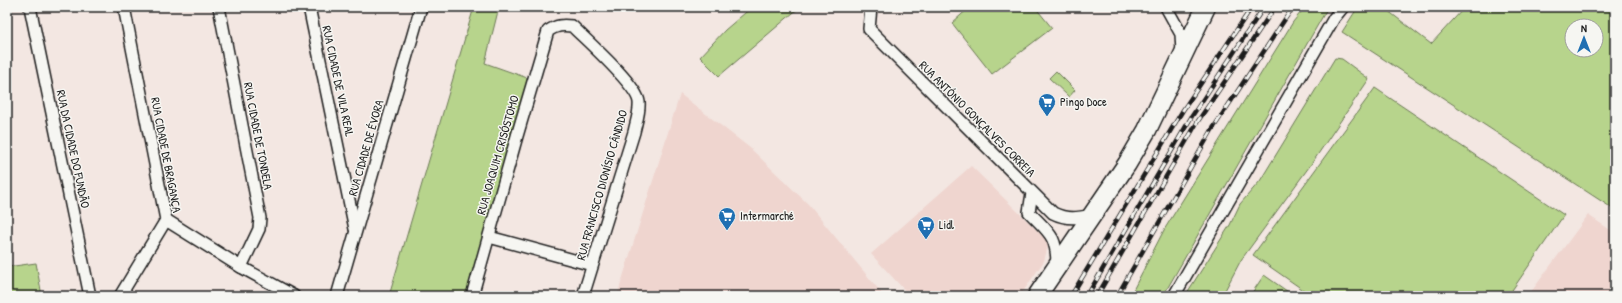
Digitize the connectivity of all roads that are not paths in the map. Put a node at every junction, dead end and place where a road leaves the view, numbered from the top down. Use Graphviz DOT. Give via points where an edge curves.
graph roads {
  1 [pos="30,7"];
  2 [pos="124,7"];
  3 [pos="219,7"];
  4 [pos="310,7"];
  5 [pos="421,7"];
  6 [pos="871,7"];
  7 [pos="1166,7"];
  8 [pos="1206,7"];
  9 [pos="1343,7"];
  10 [pos="556,25"];
  11 [pos="1183,56"];
  12 [pos="1032,193"];
  13 [pos="1093,215"];
  14 [pos="166,220"];
  15 [pos="356,231"];
  16 [pos="489,237"];
  17 [pos="592,265"];
  18 [pos="241,267"];
  19 [pos="1056,268"];
  20 [pos="90,296"];
  21 [pos="120,296"];
  22 [pos="294,296"];
  23 [pos="337,296"];
  24 [pos="472,296"];
  25 [pos="583,296"];
  26 [pos="1037,296"];
  27 [pos="1174,296"];
  1 -- 20 [label="street, RUA DA CIDADE DO FUNDÃO"];
  2 -- 14 [label="street, RUA CIDADE DE BRAGANÇA"];
  3 -- 18 [label="street, RUA CIDADE DE TONDELA" via="260,218 259,229"];
  4 -- 15 [label="street, RUA CIDADE DE VILA REAL"];
  5 -- 15 [label="street, RUA CIDADE DE ÉVORA"];
  6 -- 12 [label="street, RUA ANTÓNIO GONÇALVES CORREIA" via="869,29"];
  7 -- 11 [label="street" via="1181,34"];
  8 -- 11 [label="main road"];
  9 -- 27 [label="street" via="1334,18"];
  10 -- 16 [label="street, RUA JOAQUIM CRISÓSTOMO" via="548,31"];
  10 -- 17 [label="street, RUA FRANCISCO DIONÍSIO CÂNDIDO" via="572,26 632,87 639,101 634,132"];
  11 -- 13 [label="main road" via="1135,150"];
  12 -- 13 [label="street, RUA ANTÓNIO GONÇALVES CORREIA" via="1053,213 1061,217 1078,218"];
  12 -- 19 [label="street" via="1029,212 1051,235 1057,250"];
  13 -- 19 [label="main road"];
  14 -- 18 [label="street"];
  14 -- 21 [label="street, RUA CIDADE DE BRAGANÇA"];
  15 -- 23 [label="street, RUA CIDADE DE ÉVORA"];
  16 -- 17 [label="street"];
  16 -- 24 [label="street, RUA JOAQUIM CRISÓSTOMO"];
  17 -- 25 [label="street, RUA FRANCISCO DIONÍSIO CÂNDIDO"];
  18 -- 22 [label="street"];
  19 -- 26 [label="main road"];
}
